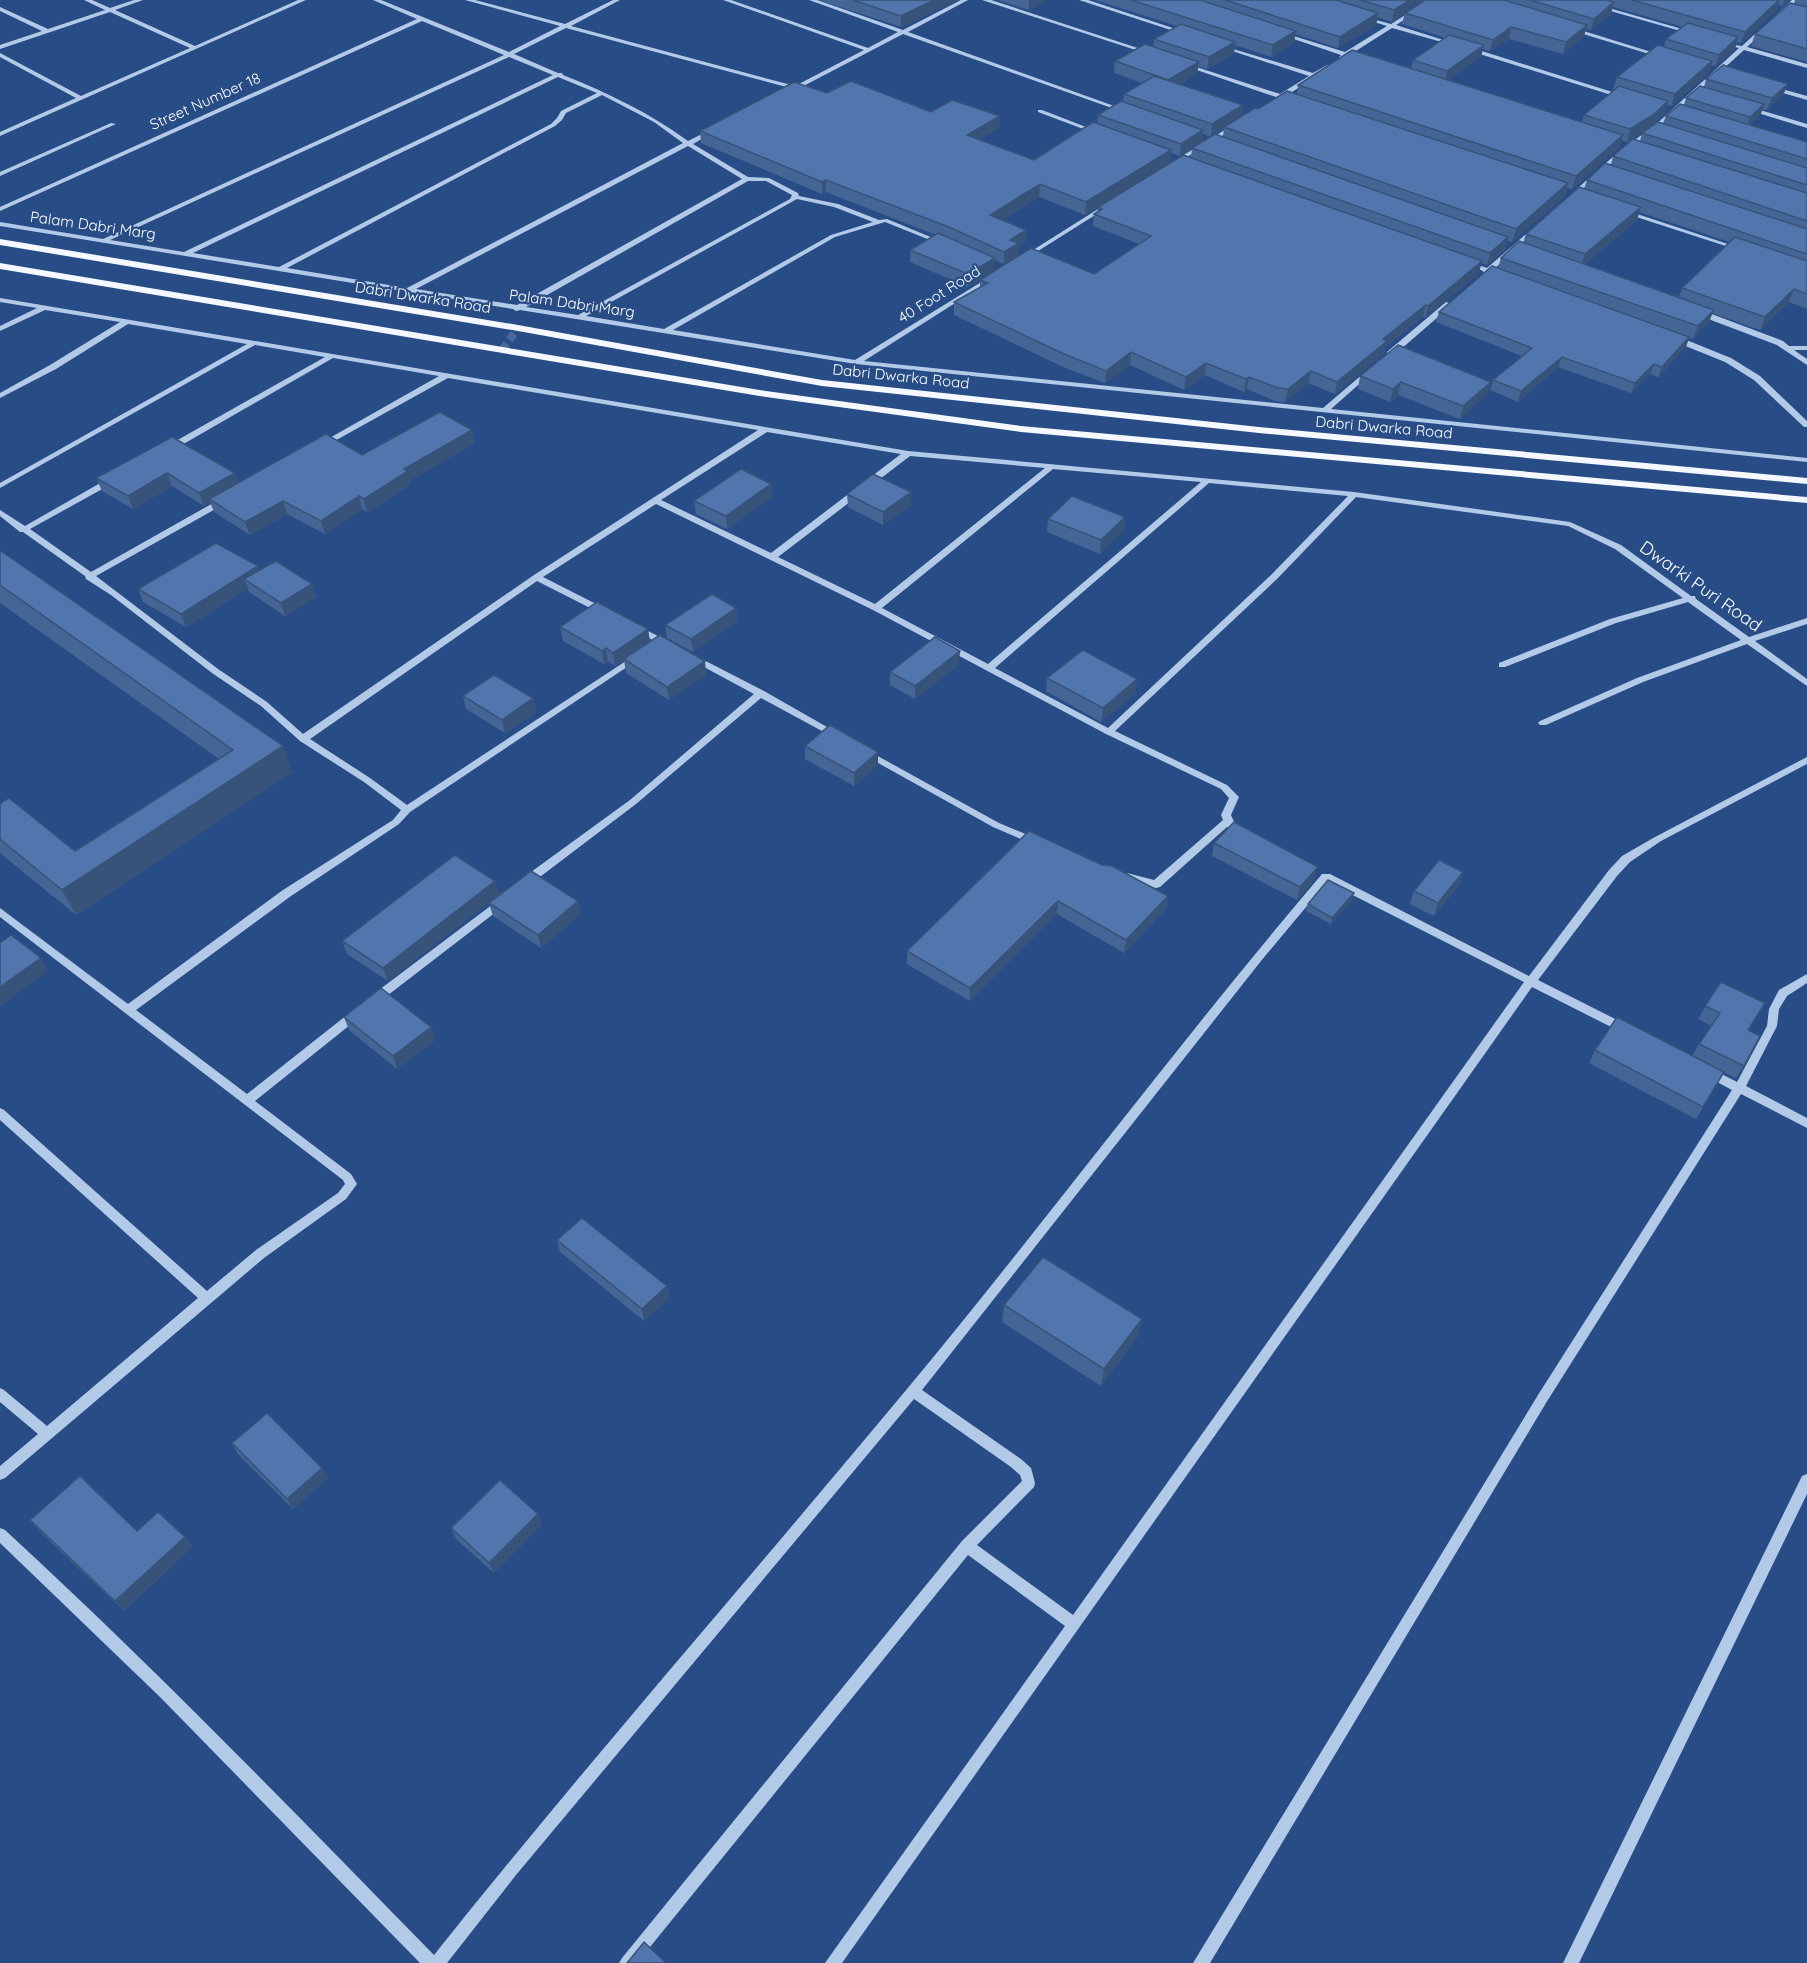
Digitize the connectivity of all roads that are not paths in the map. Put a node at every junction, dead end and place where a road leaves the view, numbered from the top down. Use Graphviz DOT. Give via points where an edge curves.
graph roads {
  1 [pos="87,0"];
  2 [pos="140,0"];
  3 [pos="303,0"];
  4 [pos="376,0"];
  5 [pos="468,0"];
  6 [pos="617,0"];
  7 [pos="726,0"];
  8 [pos="812,0"];
  9 [pos="965,0"];
  10 [pos="985,0"];
  11 [pos="1082,0"];
  12 [pos="1433,0"];
  13 [pos="1575,0"];
  14 [pos="1795,0"];
  15 [pos="1775,7"];
  16 [pos="0,9"];
  17 [pos="110,10"];
  18 [pos="1788,11"];
  19 [pos="1350,13"];
  20 [pos="421,19"];
  21 [pos="568,25"];
  22 [pos="1393,26"];
  23 [pos="1566,27"];
  24 [pos="47,31"];
  25 [pos="903,32"];
  26 [pos="1278,33"];
  27 [pos="1697,34"];
  28 [pos="1192,36"];
  29 [pos="1214,43"];
  30 [pos="1730,44"];
  31 [pos="0,47"];
  32 [pos="1742,47"];
  33 [pos="195,48"];
  34 [pos="868,50"];
  35 [pos="510,54"];
  36 [pos="1156,55"];
  37 [pos="1346,55"];
  38 [pos="0,56"];
  39 [pos="1669,58"];
  40 [pos="1358,59"];
  41 [pos="1178,62"];
  42 [pos="1807,66"];
  43 [pos="1703,68"];
  44 [pos="1715,72"];
  45 [pos="560,74"];
  46 [pos="1313,75"];
  47 [pos="1726,75"];
  48 [pos="1761,85"];
  49 [pos="796,88"];
  50 [pos="1693,92"];
  51 [pos="602,93"];
  52 [pos="786,93"];
  53 [pos="1281,96"];
  54 [pos="1704,96"];
  55 [pos="81,98"];
  56 [pos="1627,98"];
  57 [pos="1807,98"];
  58 [pos="1271,102"];
  59 [pos="1303,103"];
  60 [pos="1738,106"];
  61 [pos="1660,109"];
  62 [pos="1040,111"];
  63 [pos="1672,112"];
  64 [pos="1134,115"];
  65 [pos="1683,116"];
  66 [pos="1241,122"];
  67 [pos="112,124"];
  68 [pos="1807,126"];
  69 [pos="716,129"];
  70 [pos="1653,130"];
  71 [pos="1664,133"];
  72 [pos="0,134"];
  73 [pos="1102,134"];
  74 [pos="1200,138"];
  75 [pos="1211,142"];
  76 [pos="1616,143"];
  77 [pos="687,144"];
  78 [pos="1222,146"];
  79 [pos="1627,147"];
  80 [pos="1638,150"];
  81 [pos="1166,157"];
  82 [pos="1177,161"];
  83 [pos="1188,165"];
  84 [pos="1167,167"];
  85 [pos="1601,171"];
  86 [pos="0,174"];
  87 [pos="1612,175"];
  88 [pos="747,179"];
  89 [pos="1562,191"];
  90 [pos="1573,195"];
  91 [pos="796,196"];
  92 [pos="1584,199"];
  93 [pos="1113,202"];
  94 [pos="1564,203"];
  95 [pos="0,209"];
  96 [pos="1617,210"];
  97 [pos="877,220"];
  98 [pos="0,224"];
  99 [pos="1539,225"];
  100 [pos="105,240"];
  101 [pos="0,242"];
  102 [pos="1503,244"];
  103 [pos="946,245"];
  104 [pos="1514,248"];
  105 [pos="1525,252"];
  106 [pos="187,253"];
  107 [pos="1751,253"];
  108 [pos="1455,259"];
  109 [pos="1013,264"];
  110 [pos="0,266"];
  111 [pos="280,270"];
  112 [pos="1489,270"];
  113 [pos="994,276"];
  114 [pos="1480,277"];
  115 [pos="1510,278"];
  116 [pos="406,291"];
  117 [pos="1454,299"];
  118 [pos="0,300"];
  119 [pos="45,307"];
  120 [pos="1685,308"];
  121 [pos="516,309"];
  122 [pos="580,317"];
  123 [pos="128,321"];
  124 [pos="0,328"];
  125 [pos="666,331"];
  126 [pos="1672,337"];
  127 [pos="254,343"];
  128 [pos="1789,348"];
  129 [pos="1807,348"];
  130 [pos="332,356"];
  131 [pos="1385,357"];
  132 [pos="856,362"];
  133 [pos="1378,362"];
  134 [pos="1807,363"];
  135 [pos="447,375"];
  136 [pos="0,396"];
  137 [pos="1326,409"];
  138 [pos="1807,424"];
  139 [pos="764,430"];
  140 [pos="314,450"];
  141 [pos="908,453"];
  142 [pos="157,455"];
  143 [pos="1807,460"];
  144 [pos="1050,468"];
  145 [pos="116,478"];
  146 [pos="1208,481"];
  147 [pos="1807,481"];
  148 [pos="0,486"];
  149 [pos="1354,494"];
  150 [pos="232,496"];
  151 [pos="655,500"];
  152 [pos="1807,500"];
  153 [pos="0,512"];
  154 [pos="23,530"];
  155 [pos="773,556"];
  156 [pos="89,577"];
  157 [pos="537,577"];
  158 [pos="1692,598"];
  159 [pos="876,608"];
  160 [pos="610,614"];
  161 [pos="1807,621"];
  162 [pos="631,625"];
  163 [pos="1750,640"];
  164 [pos="663,641"];
  165 [pos="672,646"];
  166 [pos="653,648"];
  167 [pos="682,652"];
  168 [pos="643,654"];
  169 [pos="1502,665"];
  170 [pos="990,667"];
  171 [pos="1807,683"];
  172 [pos="761,693"];
  173 [pos="1543,723"];
  174 [pos="1109,732"];
  175 [pos="303,739"];
  176 [pos="843,739"];
  177 [pos="853,745"];
  178 [pos="1807,760"];
  179 [pos="407,810"];
  180 [pos="1227,822"];
  181 [pos="1244,834"];
  182 [pos="1049,846"];
  183 [pos="1120,875"];
  184 [pos="0,912"];
  185 [pos="1807,978"];
  186 [pos="1530,982"];
  187 [pos="128,1010"];
  188 [pos="1634,1033"];
  189 [pos="1697,1066"];
  190 [pos="1739,1088"];
  191 [pos="248,1100"];
  192 [pos="0,1113"];
  193 [pos="1807,1123"];
  194 [pos="207,1298"];
  195 [pos="913,1391"];
  196 [pos="0,1395"];
  197 [pos="47,1434"];
  198 [pos="0,1474"];
  199 [pos="1807,1480"];
  200 [pos="0,1534"];
  201 [pos="967,1546"];
  202 [pos="1074,1624"];
  203 [pos="431,1963"];
  204 [pos="437,1963"];
  205 [pos="627,1963"];
  206 [pos="832,1963"];
  207 [pos="1201,1963"];
  208 [pos="1571,1963"];
  1 -- 17 [label="street"];
  2 -- 17 [label="street"];
  3 -- 33 [label="street"];
  4 -- 20 [label="street"];
  5 -- 21 [label="street"];
  6 -- 21 [label="street"];
  7 -- 34 [label="street"];
  8 -- 25 [label="street"];
  9 -- 25 [label="street"];
  10 -- 36 [label="street"];
  11 -- 28 [label="street"];
  12 -- 22 [label="street"];
  13 -- 27 [label="street"];
  14 -- 18 [label="street"];
  15 -- 18 [label="street"];
  16 -- 24 [label="street"];
  17 -- 24 [label="street"];
  17 -- 33 [label="street"];
  18 -- 32 [label="street"];
  19 -- 22 [label="street"];
  20 -- 35 [label="street"];
  20 -- 95 [label="street, Street Number 18"];
  21 -- 35 [label="street"];
  21 -- 49 [label="street"];
  22 -- 37 [label="street"];
  22 -- 56 [label="street"];
  23 -- 39 [label="street"];
  24 -- 31 [label="street"];
  25 -- 34 [label="street"];
  25 -- 64 [label="street"];
  26 -- 37 [label="street"];
  29 -- 46 [label="street"];
  30 -- 32 [label="street"];
  32 -- 42 [label="street"];
  32 -- 44 [label="street"];
  33 -- 55 [label="street"];
  34 -- 49 [label="street"];
  35 -- 45 [label="street"];
  35 -- 100 [label="street"];
  37 -- 40 [label="street"];
  37 -- 46 [label="street"];
  38 -- 55 [label="street"];
  41 -- 53 [label="street"];
  43 -- 44 [label="street"];
  44 -- 47 [label="street"];
  44 -- 50 [label="street"];
  45 -- 51 [label="street"];
  45 -- 106 [label="street"];
  46 -- 53 [label="street"];
  48 -- 57 [label="street"];
  49 -- 52 [label="street"];
  50 -- 54 [label="street"];
  50 -- 63 [label="street"];
  51 -- 77 [label="street" via="656,121"];
  51 -- 111 [label="street" via="563,112 553,125"];
  53 -- 58 [label="street"];
  53 -- 59 [label="street"];
  55 -- 72 [label="street"];
  60 -- 68 [label="street"];
  61 -- 63 [label="street"];
  62 -- 73 [label="street"];
  63 -- 65 [label="street"];
  63 -- 70 [label="street"];
  66 -- 75 [label="street"];
  67 -- 86 [label="street"];
  69 -- 77 [label="street"];
  70 -- 71 [label="street"];
  70 -- 79 [label="street"];
  74 -- 75 [label="street"];
  75 -- 78 [label="street"];
  75 -- 82 [label="street"];
  76 -- 79 [label="street"];
  77 -- 88 [label="street"];
  77 -- 116 [label="street"];
  79 -- 80 [label="street"];
  79 -- 85 [label="street"];
  81 -- 82 [label="street"];
  82 -- 83 [label="street"];
  82 -- 84 [label="street"];
  85 -- 87 [label="street"];
  85 -- 90 [label="street"];
  88 -- 91 [label="street" via="767,179"];
  88 -- 121 [label="street"];
  89 -- 90 [label="street"];
  90 -- 92 [label="street"];
  90 -- 94 [label="street"];
  91 -- 97 [label="street"];
  91 -- 122 [label="street"];
  93 -- 109 [label="street"];
  96 -- 107 [label="street"];
  97 -- 103 [label="street" via="896,223"];
  97 -- 125 [label="street" via="832,236"];
  98 -- 100 [label="street, Palam Dabri Marg"];
  99 -- 104 [label="street"];
  100 -- 106 [label="street, Palam Dabri Marg"];
  101 -- 147 [label="main road, Dabri Dwarka Road" via="822,383 1270,431"];
  102 -- 104 [label="street"];
  104 -- 105 [label="street"];
  104 -- 112 [label="street"];
  106 -- 111 [label="street, Palam Dabri Marg"];
  108 -- 112 [label="street"];
  110 -- 152 [label="main road, Dabri Dwarka Road" via="766,394 1021,429"];
  111 -- 116 [label="street, Palam Dabri Marg"];
  112 -- 114 [label="street"];
  112 -- 115 [label="street"];
  113 -- 132 [label="street, 40 Foot Road"];
  116 -- 121 [label="street, Palam Dabri Marg"];
  117 -- 131 [label="street"];
  118 -- 119 [label="street, Dwarki Puri Road"];
  119 -- 123 [label="street, Dwarki Puri Road"];
  119 -- 124 [label="street"];
  120 -- 128 [label="street"];
  121 -- 122 [label="street, Palam Dabri Marg"];
  122 -- 125 [label="street, Palam Dabri Marg"];
  123 -- 127 [label="street, Dwarki Puri Road"];
  123 -- 136 [label="street"];
  125 -- 132 [label="street, Palam Dabri Marg"];
  126 -- 138 [label="street" via="1728,360 1757,378"];
  127 -- 130 [label="street, Dwarki Puri Road"];
  127 -- 148 [label="street"];
  128 -- 129 [label="street"];
  128 -- 134 [label="street"];
  130 -- 135 [label="street, Dwarki Puri Road"];
  130 -- 142 [label="street"];
  132 -- 137 [label="street, Palam Dabri Marg"];
  133 -- 137 [label="street"];
  135 -- 139 [label="street, Dwarki Puri Road"];
  135 -- 140 [label="street"];
  137 -- 143 [label="street, Palam Dabri Marg"];
  139 -- 141 [label="street, Dwarki Puri Road"];
  139 -- 151 [label="street"];
  141 -- 144 [label="street, Dwarki Puri Road"];
  141 -- 155 [label="street"];
  144 -- 146 [label="street, Dwarki Puri Road"];
  144 -- 159 [label="street"];
  145 -- 154 [label="street"];
  146 -- 149 [label="street, Dwarki Puri Road"];
  146 -- 170 [label="street"];
  149 -- 158 [label="street, Dwarki Puri Road" via="1570,524 1618,547"];
  149 -- 174 [label="street" via="1274,577"];
  150 -- 156 [label="street"];
  151 -- 155 [label="street"];
  151 -- 157 [label="street"];
  153 -- 154 [label="street"];
  154 -- 156 [label="street"];
  155 -- 159 [label="street"];
  156 -- 175 [label="street" via="264,704"];
  157 -- 160 [label="street"];
  157 -- 175 [label="street"];
  158 -- 163 [label="street, Dwarki Puri Road"];
  158 -- 169 [label="street" via="1613,621"];
  159 -- 170 [label="street"];
  161 -- 163 [label="street"];
  162 -- 164 [label="street"];
  163 -- 171 [label="street, Dwarki Puri Road"];
  163 -- 173 [label="street" via="1594,698"];
  164 -- 165 [label="street"];
  164 -- 166 [label="street"];
  167 -- 172 [label="street"];
  168 -- 179 [label="street"];
  170 -- 174 [label="street"];
  172 -- 176 [label="street"];
  172 -- 191 [label="street" via="633,802"];
  174 -- 180 [label="street" via="1231,792 1234,797"];
  175 -- 179 [label="street"];
  177 -- 182 [label="street" via="996,825"];
  178 -- 186 [label="street" via="1626,859"];
  179 -- 187 [label="street" via="396,822 287,893"];
  180 -- 181 [label="street"];
  180 -- 183 [label="street" via="1156,884"];
  184 -- 187 [label="street"];
  185 -- 190 [label="street" via="1784,993 1774,1009 1772,1026"];
  186 -- 188 [label="street"];
  186 -- 195 [label="street" via="1321,874"];
  186 -- 202 [label="street"];
  187 -- 191 [label="street"];
  189 -- 190 [label="street"];
  190 -- 193 [label="street"];
  190 -- 207 [label="street" via="1542,1399"];
  191 -- 194 [label="street" via="351,1184 342,1196 260,1254"];
  192 -- 194 [label="street"];
  194 -- 197 [label="street"];
  195 -- 201 [label="street" via="1026,1472 1029,1483"];
  195 -- 204 [label="street"];
  196 -- 197 [label="street"];
  197 -- 198 [label="street"];
  199 -- 208 [label="street"];
  200 -- 203 [label="street" via="197,1724"];
  201 -- 202 [label="street"];
  201 -- 205 [label="street"];
  202 -- 206 [label="street"];
}
